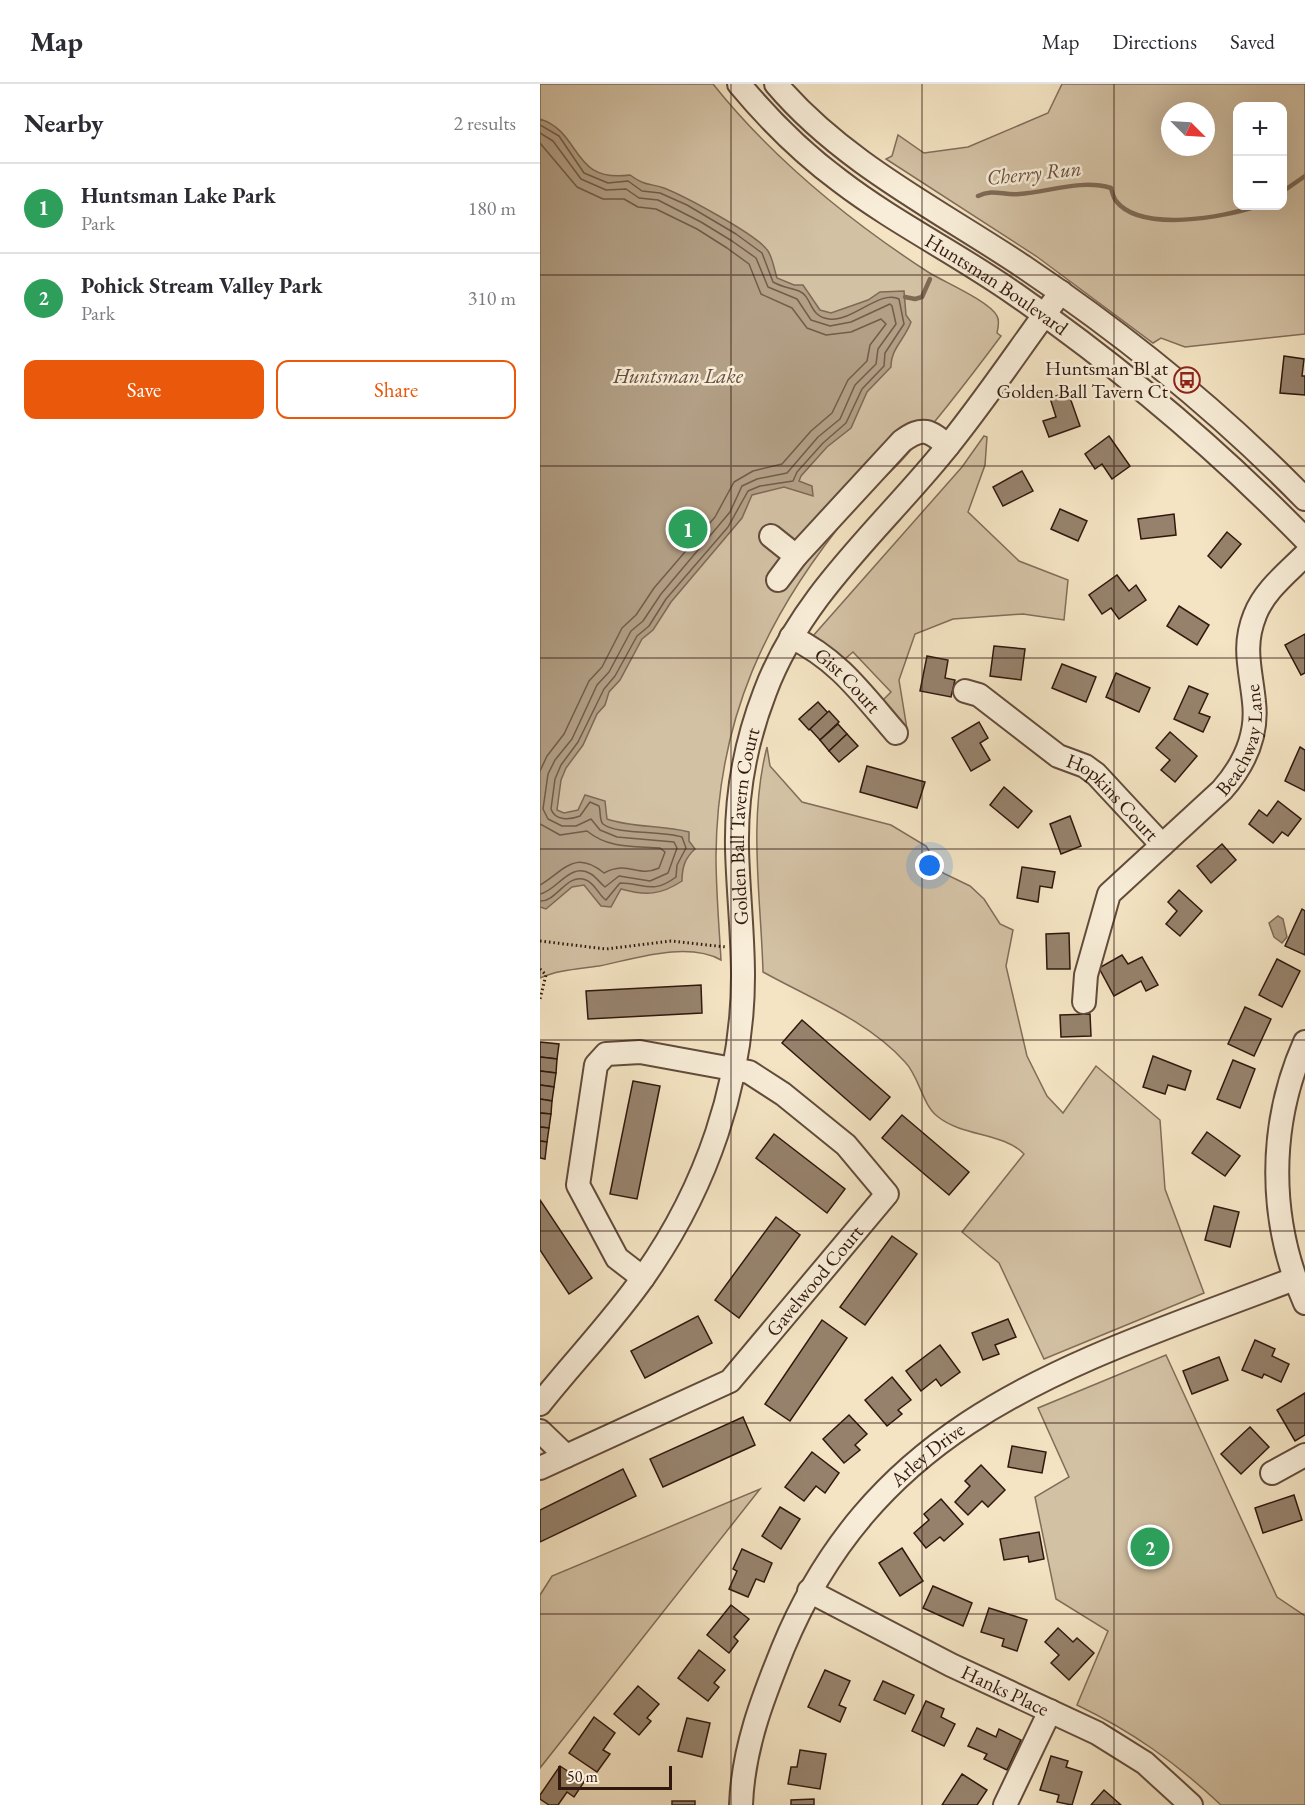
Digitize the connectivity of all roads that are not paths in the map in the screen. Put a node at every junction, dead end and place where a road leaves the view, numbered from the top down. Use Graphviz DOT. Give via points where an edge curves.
graph roads {
  1 [pos="739,84"];
  2 [pos="776,84"];
  3 [pos="1060,292"];
  4 [pos="1044,314"];
  5 [pos="948,446"];
  6 [pos="1305,499"];
  7 [pos="771,536"];
  8 [pos="1305,539"];
  9 [pos="1305,555"];
  10 [pos="796,556"];
  11 [pos="778,580"];
  12 [pos="791,638"];
  13 [pos="965,691"];
  14 [pos="896,733"];
  15 [pos="1162,845"];
  16 [pos="1084,1002"];
  17 [pos="1305,1042"];
  18 [pos="735,1069"];
  19 [pos="644,1278"];
  20 [pos="1294,1279"];
  21 [pos="1305,1303"];
  22 [pos="540,1404"];
  23 [pos="540,1431"];
  24 [pos="1305,1455"];
  25 [pos="566,1456"];
  26 [pos="540,1468"];
  27 [pos="1272,1473"];
  28 [pos="809,1591"];
  29 [pos="1050,1711"];
  30 [pos="741,1805"];
  31 [pos="1005,1805"];
  32 [pos="1191,1805"];
  1 -- 4 [label="street, Huntsman Boulevard" via="784,134 839,181"];
  2 -- 3 [label="street, Huntsman Boulevard" via="856,159"];
  3 -- 4 [label="street, Golden Ball Tavern Court"];
  3 -- 6 [label="street, Huntsman Boulevard" via="1203,402"];
  4 -- 5 [label="street, Golden Ball Tavern Court"];
  4 -- 8 [label="street, Huntsman Boulevard" via="1184,424"];
  5 -- 10 [label="street" via="932,433 916,431 902,441"];
  5 -- 12 [label="street, Golden Ball Tavern Court" via="825,586"];
  7 -- 10 [label="street"];
  9 -- 15 [label="street, Beachway Lane" via="1276,583 1255,614 1247,651 1255,721 1247,754 1222,790"];
  10 -- 11 [label="street"];
  12 -- 14 [label="street, Gist Court" via="837,665"];
  12 -- 18 [label="street, Golden Ball Tavern Court" via="764,693 741,786 737,848 743,949"];
  13 -- 15 [label="street, Hopkins Court" via="979,695 1058,756 1096,774"];
  15 -- 16 [label="street, Beachway Lane" via="1109,894 1086,975"];
  17 -- 20 [label="street" via="1285,1102 1277,1155 1278,1203"];
  18 -- 19 [label="street, Golden Ball Tavern Court" via="722,1121 699,1181 673,1233"];
  18 -- 19 [label="street" via="640,1052 606,1054 596,1065 578,1185 617,1258"];
  18 -- 25 [label="street, Gavelwood Court" via="749,1072 783,1094 846,1145 886,1194 730,1381"];
  19 -- 22 [label="street, Golden Ball Tavern Court"];
  20 -- 21 [label="street"];
  20 -- 28 [label="street, Arley Drive" via="1159,1328 1029,1387 972,1419 922,1456 877,1498"];
  23 -- 25 [label="street"];
  24 -- 27 [label="street"];
  25 -- 26 [label="street, Gavelwood Court"];
  28 -- 29 [label="street, Hanks Place"];
  28 -- 30 [label="street, Arley Drive" via="761,1703 744,1769"];
  29 -- 31 [label="street"];
  29 -- 32 [label="street, Hanks Place" via="1127,1750"];
}
